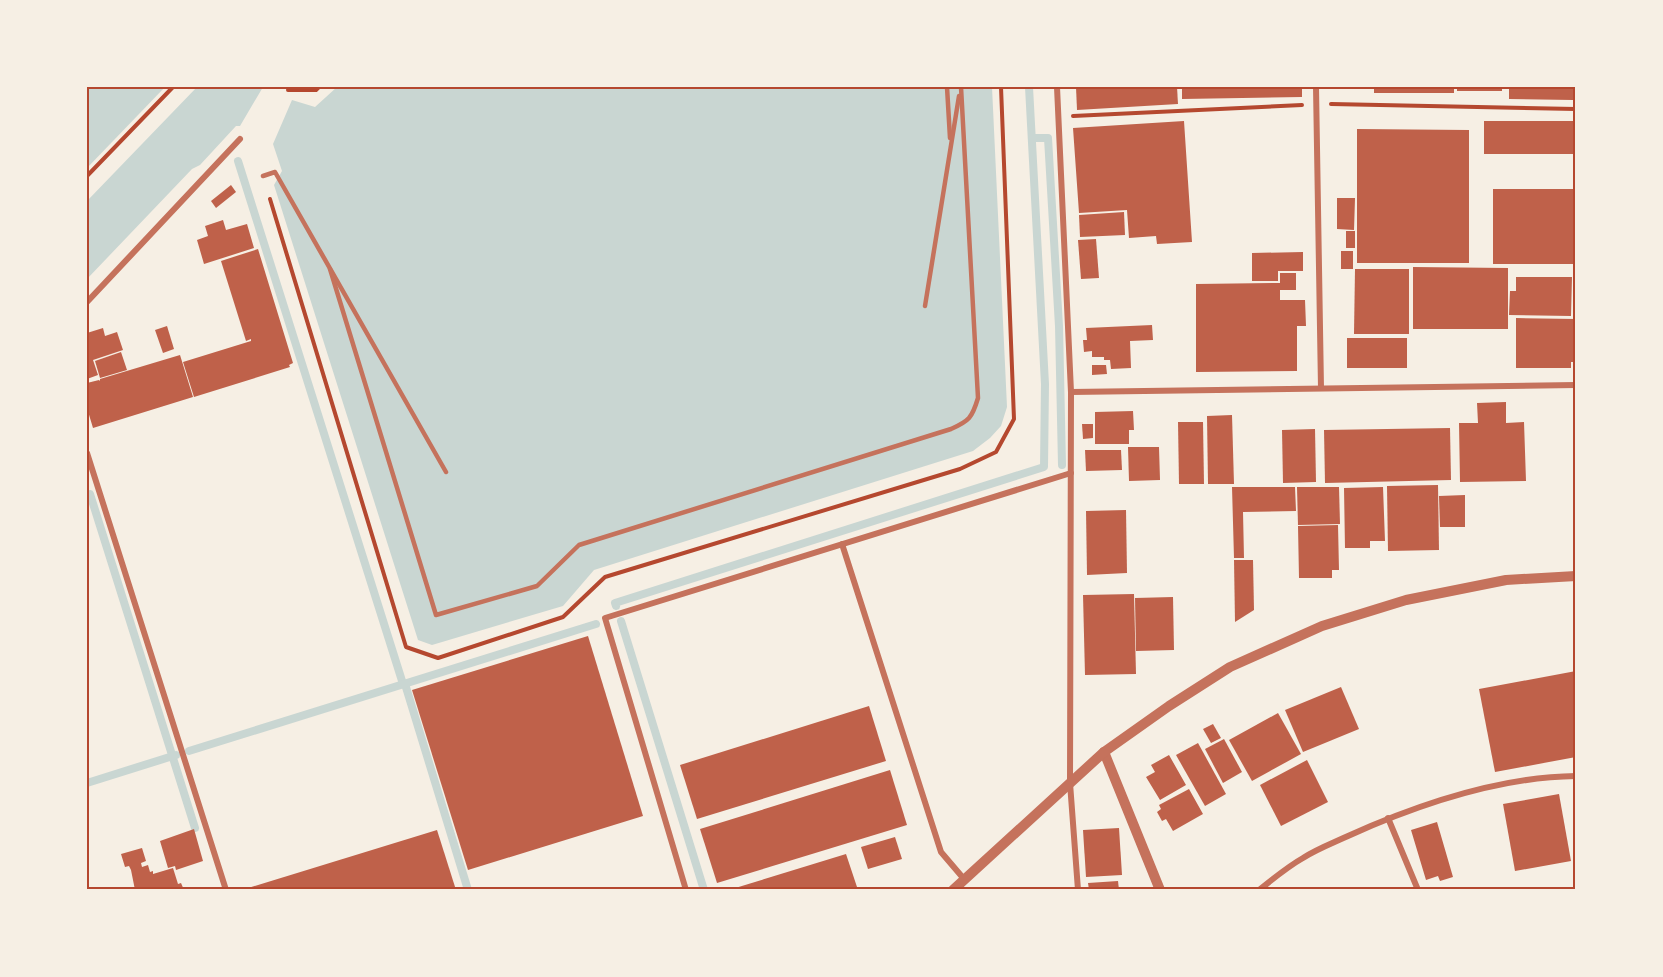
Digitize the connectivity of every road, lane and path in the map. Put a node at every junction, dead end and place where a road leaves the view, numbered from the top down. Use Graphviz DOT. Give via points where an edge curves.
graph roads {
  1 [pos="173,87"];
  2 [pos="319,87"];
  3 [pos="946,87"];
  4 [pos="1000,87"];
  5 [pos="1057,87"];
  6 [pos="1316,87"];
  7 [pos="288,90"];
  8 [pos="240,139"];
  9 [pos="951,146"];
  10 [pos="87,176"];
  11 [pos="263,176"];
  12 [pos="330,269"];
  13 [pos="87,302"];
  14 [pos="925,306"];
  15 [pos="1576,385"];
  16 [pos="1321,388"];
  17 [pos="1071,392"];
  18 [pos="87,453"];
  19 [pos="446,472"];
  20 [pos="1071,473"];
  21 [pos="842,544"];
  22 [pos="1576,576"];
  23 [pos="1104,752"];
  24 [pos="1576,776"];
  25 [pos="1070,783"];
  26 [pos="1388,818"];
  27 [pos="964,879"];
  28 [pos="226,890"];
  29 [pos="686,890"];
  30 [pos="953,890"];
  31 [pos="1078,890"];
  32 [pos="1160,890"];
  33 [pos="1259,890"];
  34 [pos="1418,890"];
  1 -- 10 [label="path"];
  2 -- 7 [label="path"];
  3 -- 9 [label="lane"];
  4 -- 11 [label="path" via="1014,419 996,452 960,469 605,577 562,617 438,658 406,647"];
  5 -- 17 [label="street"];
  6 -- 16 [label="street"];
  8 -- 13 [label="street"];
  9 -- 12 [label="lane" via="961,87 978,398 966,422 579,545 537,586 436,615"];
  9 -- 14 [label="lane"];
  11 -- 12 [label="lane" via="275,172"];
  12 -- 19 [label="lane"];
  15 -- 16 [label="street"];
  16 -- 17 [label="street"];
  17 -- 20 [label="street"];
  18 -- 28 [label="street"];
  20 -- 21 [label="street"];
  20 -- 25 [label="street"];
  21 -- 27 [label="street" via="941,852"];
  21 -- 29 [label="street" via="605,618"];
  22 -- 23 [label="street" via="1506,580 1406,600 1322,626 1230,667"];
  23 -- 25 [label="street"];
  23 -- 32 [label="street"];
  24 -- 26 [label="street" via="1472,791"];
  25 -- 27 [label="street"];
  25 -- 31 [label="street"];
  26 -- 33 [label="street" via="1304,857"];
  26 -- 34 [label="street"];
  27 -- 30 [label="street"];
}
